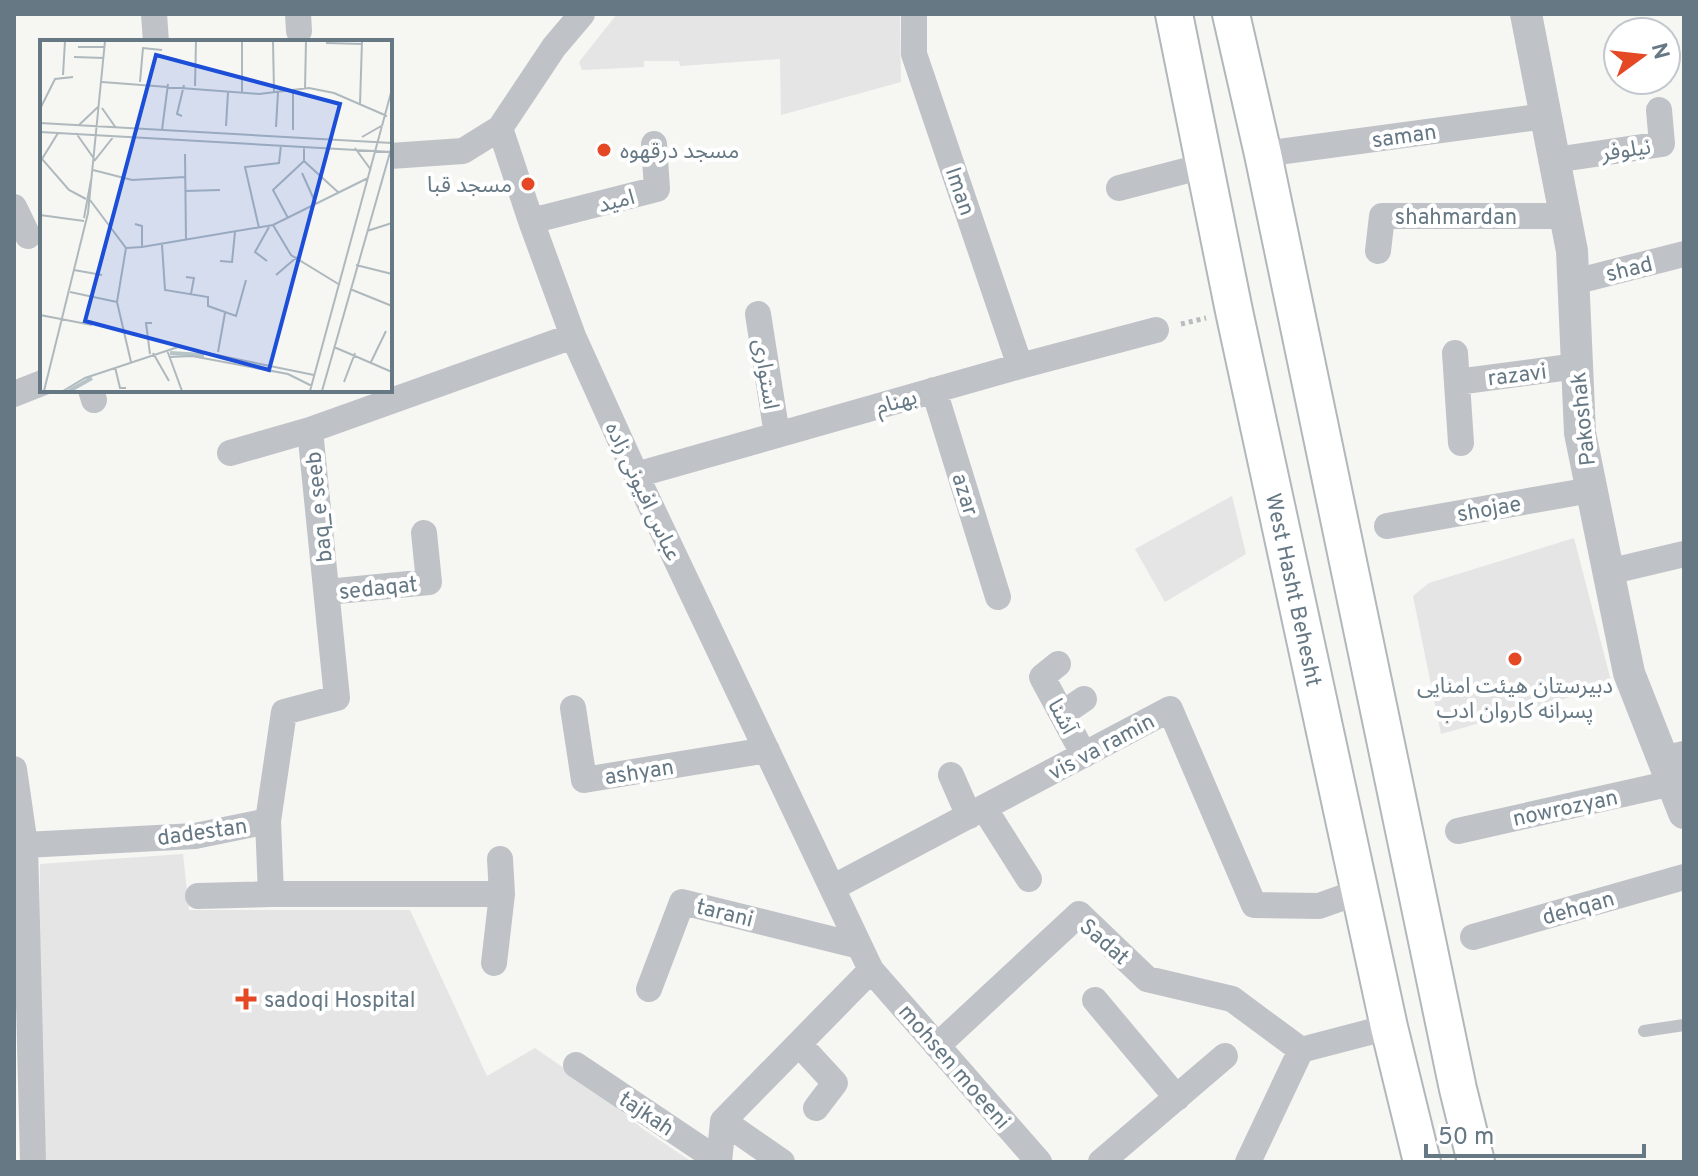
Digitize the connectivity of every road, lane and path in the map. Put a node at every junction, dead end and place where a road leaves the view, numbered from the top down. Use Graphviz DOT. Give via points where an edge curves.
graph roads {
  1 [pos="154,14"];
  2 [pos="582,14"];
  3 [pos="914,14"];
  4 [pos="1174,14"];
  5 [pos="1231,14"];
  6 [pos="1526,14"];
  7 [pos="156,40"];
  8 [pos="1659,110"];
  9 [pos="1546,116"];
  10 [pos="500,128"];
  11 [pos="654,144"];
  12 [pos="1263,154"];
  13 [pos="392,156"];
  14 [pos="1555,160"];
  15 [pos="1204,166"];
  16 [pos="1119,188"];
  17 [pos="14,207"];
  18 [pos="1565,216"];
  19 [pos="531,221"];
  20 [pos="28,236"];
  21 [pos="1378,251"];
  22 [pos="1684,254"];
  23 [pos="1574,282"];
  24 [pos="1234,311"];
  25 [pos="758,314"];
  26 [pos="1156,330"];
  27 [pos="573,336"];
  28 [pos="1455,353"];
  29 [pos="1020,366"];
  30 [pos="1577,366"];
  31 [pos="1457,382"];
  32 [pos="40,384"];
  33 [pos="934,390"];
  34 [pos="14,394"];
  35 [pos="310,430"];
  36 [pos="777,435"];
  37 [pos="1461,443"];
  38 [pos="230,453"];
  39 [pos="636,475"];
  40 [pos="1591,490"];
  41 [pos="1387,526"];
  42 [pos="424,533"];
  43 [pos="1684,554"];
  44 [pos="1608,572"];
  45 [pos="327,592"];
  46 [pos="998,597"];
  47 [pos="1050,670"];
  48 [pos="1084,699"];
  49 [pos="573,708"];
  50 [pos="1062,714"];
  51 [pos="767,750"];
  52 [pos="1084,755"];
  53 [pos="1673,765"];
  54 [pos="14,769"];
  55 [pos="951,775"];
  56 [pos="976,812"];
  57 [pos="1684,813"];
  58 [pos="268,821"];
  59 [pos="1458,831"];
  60 [pos="25,845"];
  61 [pos="500,859"];
  62 [pos="1684,877"];
  63 [pos="1029,879"];
  64 [pos="832,888"];
  65 [pos="1361,891"];
  66 [pos="271,894"];
  67 [pos="502,894"];
  68 [pos="198,896"];
  69 [pos="1473,937"];
  70 [pos="859,946"];
  71 [pos="494,963"];
  72 [pos="871,970"];
  73 [pos="649,989"];
  74 [pos="1095,1000"];
  75 [pos="1684,1025"];
  76 [pos="1389,1027"];
  77 [pos="1644,1031"];
  78 [pos="799,1044"];
  79 [pos="937,1046"];
  80 [pos="1301,1050"];
  81 [pos="1225,1056"];
  82 [pos="576,1065"];
  83 [pos="1177,1098"];
  84 [pos="816,1108"];
  85 [pos="723,1121"];
  86 [pos="719,1161"];
  87 [pos="33,1162"];
  88 [pos="782,1162"];
  89 [pos="1039,1162"];
  90 [pos="1101,1162"];
  91 [pos="1248,1162"];
  92 [pos="1422,1162"];
  93 [pos="1476,1162"];
  1 -- 7 [label="street"];
  2 -- 10 [label="street"];
  3 -- 29 [label="street, Iman" via="914,54"];
  4 -- 15 [label="main road, West Hasht Behesht"];
  5 -- 12 [label="main road"];
  6 -- 9 [label="street, Pakoshak"];
  8 -- 14 [label="street, نیلوفر" via="1662,144"];
  9 -- 12 [label="street, saman"];
  9 -- 14 [label="street, Pakoshak"];
  10 -- 13 [label="street" via="463,151"];
  10 -- 19 [label="street, عباس افیونی زاده"];
  11 -- 19 [label="street, امید" via="657,189"];
  12 -- 93 [label="main road"];
  14 -- 18 [label="street, Pakoshak"];
  15 -- 16 [label="street"];
  15 -- 24 [label="main road, West Hasht Behesht"];
  17 -- 20 [label="street"];
  18 -- 21 [label="street, shahmardan" via="1382,216"];
  18 -- 23 [label="street, Pakoshak"];
  19 -- 27 [label="street, عباس افیونی زاده"];
  22 -- 23 [label="street, shad"];
  23 -- 30 [label="street, Pakoshak"];
  24 -- 26 [label="path"];
  24 -- 65 [label="main road, West Hasht Behesht"];
  25 -- 36 [label="street, استواری"];
  26 -- 29 [label="street, بهنام"];
  27 -- 35 [label="street, baq_e seeb"];
  27 -- 39 [label="street, عباس افیونی زاده"];
  28 -- 31 [label="street, razavi"];
  29 -- 33 [label="street, بهنام"];
  30 -- 31 [label="street, razavi"];
  30 -- 40 [label="street, Pakoshak" via="1580,433"];
  31 -- 37 [label="street, razavi"];
  32 -- 34 [label="street"];
  33 -- 36 [label="street, بهنام"];
  33 -- 46 [label="street, azar"];
  35 -- 38 [label="street"];
  35 -- 45 [label="street, baq_e seeb"];
  36 -- 39 [label="street, بهنام"];
  39 -- 51 [label="street, عباس افیونی زاده"];
  40 -- 41 [label="street, shojae"];
  40 -- 44 [label="street, Pakoshak"];
  42 -- 45 [label="street, sedaqat" via="429,582"];
  43 -- 44 [label="street"];
  44 -- 53 [label="street, Pakoshak" via="1629,673"];
  45 -- 58 [label="street, baq_e seeb" via="337,698 284,712"];
  47 -- 50 [label="street, آشنا"];
  48 -- 50 [label="street"];
  49 -- 51 [label="street, ashyan" via="584,780"];
  50 -- 52 [label="street, آشنا"];
  51 -- 64 [label="street, عباس افیونی زاده"];
  52 -- 56 [label="street, vis va ramin"];
  52 -- 65 [label="street, vis va ramin" via="1170,709 1254,905 1319,906"];
  53 -- 57 [label="street, Pakoshak"];
  53 -- 59 [label="street, nowrozyan"];
  54 -- 60 [label="street"];
  55 -- 56 [label="street"];
  56 -- 63 [label="street"];
  56 -- 64 [label="street, vis va ramin"];
  58 -- 60 [label="street, dadestan" via="195,836"];
  58 -- 66 [label="street, dadestan"];
  60 -- 87 [label="street"];
  61 -- 67 [label="street"];
  62 -- 69 [label="street, dehqan"];
  64 -- 70 [label="street, عباس افیونی زاده"];
  65 -- 76 [label="main road, West Hasht Behesht"];
  66 -- 67 [label="street"];
  66 -- 68 [label="street"];
  67 -- 71 [label="street"];
  70 -- 72 [label="street, عباس افیونی زاده"];
  70 -- 73 [label="street, tarani" via="682,902"];
  72 -- 78 [label="street"];
  72 -- 79 [label="street, mohsen moeeni"];
  74 -- 83 [label="street"];
  75 -- 77 [label="lane"];
  76 -- 80 [label="street"];
  76 -- 92 [label="main road, West Hasht Behesht"];
  78 -- 84 [label="street" via="835,1083"];
  78 -- 85 [label="street"];
  79 -- 80 [label="street, Sadat" via="1079,914 1147,979 1232,999"];
  79 -- 89 [label="street, mohsen moeeni"];
  80 -- 91 [label="street"];
  81 -- 83 [label="street"];
  82 -- 86 [label="street, tajkah"];
  83 -- 90 [label="street"];
  85 -- 86 [label="street"];
  85 -- 88 [label="street"];
}
